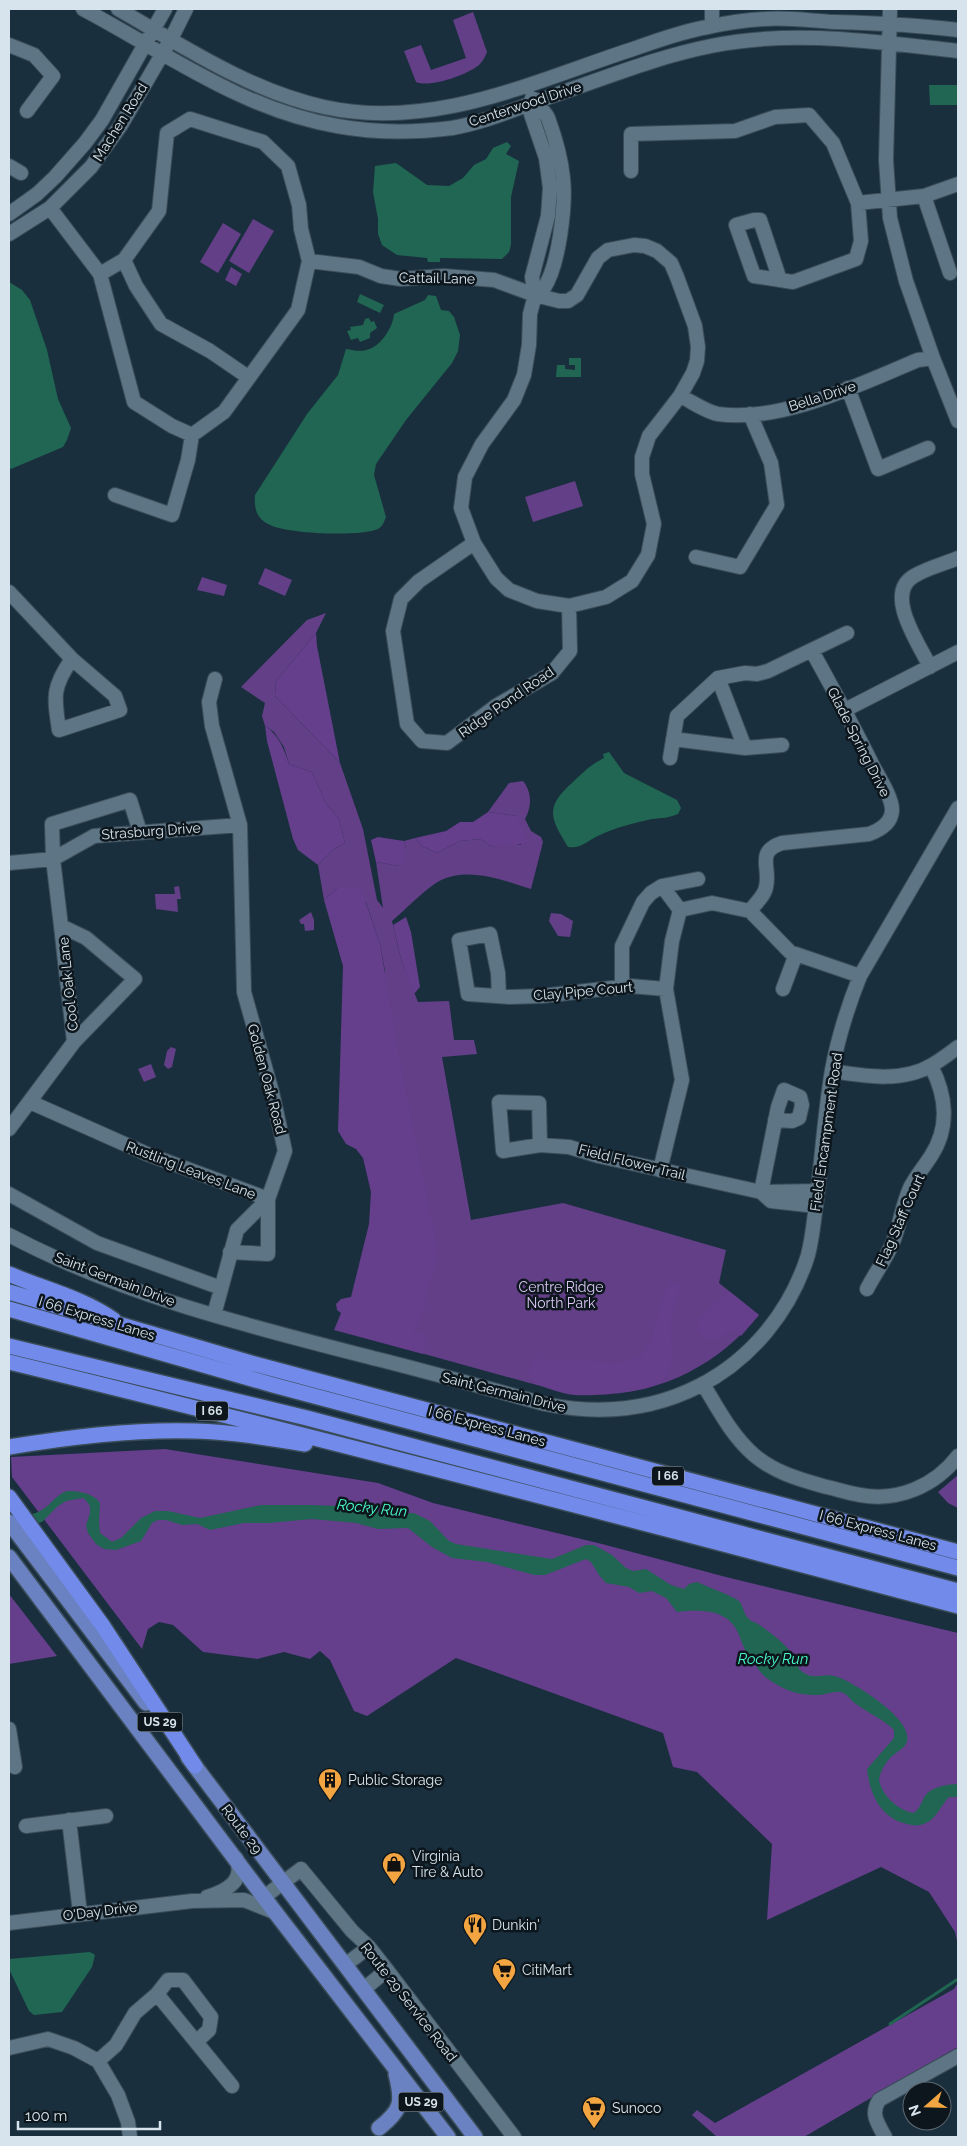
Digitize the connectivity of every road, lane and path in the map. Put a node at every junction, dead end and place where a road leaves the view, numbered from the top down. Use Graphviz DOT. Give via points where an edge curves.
graph roads {
  1 [pos="83,9"];
  2 [pos="118,9"];
  3 [pos="165,9"];
  4 [pos="186,9"];
  5 [pos="712,9"];
  6 [pos="890,9"];
  7 [pos="891,24"];
  8 [pos="712,26"];
  9 [pos="154,29"];
  10 [pos="958,30"];
  11 [pos="171,39"];
  12 [pos="890,43"];
  13 [pos="145,44"];
  14 [pos="9,45"];
  15 [pos="958,51"];
  16 [pos="162,54"];
  17 [pos="527,86"];
  18 [pos="534,103"];
  19 [pos="27,111"];
  20 [pos="9,166"];
  21 [pos="632,171"];
  22 [pos="21,173"];
  23 [pos="958,184"];
  24 [pos="924,196"];
  25 [pos="888,199"];
  26 [pos="858,203"];
  27 [pos="50,208"];
  28 [pos="9,214"];
  29 [pos="9,234"];
  30 [pos="124,260"];
  31 [pos="309,261"];
  32 [pos="950,273"];
  33 [pos="100,274"];
  34 [pos="780,280"];
  35 [pos="535,295"];
  36 [pos="933,358"];
  37 [pos="248,377"];
  38 [pos="848,388"];
  39 [pos="680,396"];
  40 [pos="750,414"];
  41 [pos="958,421"];
  42 [pos="192,435"];
  43 [pos="928,448"];
  44 [pos="115,495"];
  45 [pos="474,543"];
  46 [pos="696,558"];
  47 [pos="958,558"];
  48 [pos="9,592"];
  49 [pos="569,606"];
  50 [pos="847,633"];
  51 [pos="812,651"];
  52 [pos="958,652"];
  53 [pos="72,659"];
  54 [pos="930,667"];
  55 [pos="718,678"];
  56 [pos="214,679"];
  57 [pos="845,710"];
  58 [pos="673,739"];
  59 [pos="782,745"];
  60 [pos="745,748"];
  61 [pos="670,758"];
  62 [pos="958,808"];
  63 [pos="240,825"];
  64 [pos="140,832"];
  65 [pos="53,859"];
  66 [pos="9,863"];
  67 [pos="698,879"];
  68 [pos="662,886"];
  69 [pos="680,910"];
  70 [pos="750,911"];
  71 [pos="61,926"];
  72 [pos="796,954"];
  73 [pos="860,976"];
  74 [pos="622,987"];
  75 [pos="666,989"];
  76 [pos="783,989"];
  77 [pos="499,996"];
  78 [pos="74,1042"];
  79 [pos="958,1048"];
  80 [pos="931,1066"];
  81 [pos="832,1071"];
  82 [pos="30,1102"];
  83 [pos="775,1120"];
  84 [pos="9,1129"];
  85 [pos="540,1145"];
  86 [pos="660,1170"];
  87 [pos="818,1191"];
  88 [pos="761,1192"];
  89 [pos="9,1194"];
  90 [pos="268,1200"];
  91 [pos="816,1206"];
  92 [pos="9,1235"];
  93 [pos="230,1252"];
  94 [pos="9,1274"];
  95 [pos="221,1288"];
  96 [pos="867,1289"];
  97 [pos="9,1292"];
  98 [pos="9,1309"];
  99 [pos="214,1315"];
  100 [pos="126,1328"];
  101 [pos="9,1346"];
  102 [pos="9,1362"];
  103 [pos="703,1384"];
  104 [pos="9,1448"];
  105 [pos="958,1456"];
  106 [pos="415,1464"];
  107 [pos="10,1500"];
  108 [pos="9,1522"];
  109 [pos="958,1552"];
  110 [pos="9,1557"];
  111 [pos="44,1557"];
  112 [pos="958,1568"];
  113 [pos="958,1591"];
  114 [pos="958,1606"];
  115 [pos="9,1729"];
  116 [pos="194,1766"];
  117 [pos="15,1767"];
  118 [pos="106,1816"];
  119 [pos="69,1820"];
  120 [pos="26,1826"];
  121 [pos="236,1858"];
  122 [pos="282,1883"];
  123 [pos="264,1897"];
  124 [pos="192,1901"];
  125 [pos="275,1912"];
  126 [pos="80,1913"];
  127 [pos="9,1923"];
  128 [pos="369,1947"];
  129 [pos="346,1965"];
  130 [pos="387,1970"];
  131 [pos="364,1989"];
  132 [pos="156,1994"];
  133 [pos="197,2041"];
  134 [pos="9,2048"];
  135 [pos="958,2056"];
  136 [pos="98,2061"];
  137 [pos="394,2068"];
  138 [pos="232,2086"];
  139 [pos="380,2128"];
  140 [pos="130,2137"];
  141 [pos="448,2137"];
  142 [pos="475,2137"];
  143 [pos="514,2137"];
  144 [pos="885,2137"];
  1 -- 13 [label="street, Centerwood Drive"];
  2 -- 9 [label="street, Centerwood Drive"];
  3 -- 9 [label="street, Machen Road"];
  4 -- 11 [label="street, Machen Road"];
  5 -- 8 [label="street"];
  6 -- 7 [label="street"];
  7 -- 8 [label="street, Centerwood Drive" via="766,19"];
  7 -- 10 [label="street, Centerwood Drive"];
  7 -- 12 [label="street"];
  8 -- 17 [label="street, Centerwood Drive"];
  9 -- 11 [label="street, Centerwood Drive"];
  9 -- 13 [label="street, Machen Road"];
  11 -- 16 [label="street, Machen Road"];
  11 -- 17 [label="street, Centerwood Drive" via="268,89 325,107 365,112 418,112 478,102"];
  12 -- 15 [label="street, Centerwood Drive"];
  12 -- 18 [label="street, Centerwood Drive" via="852,38 751,39 664,57"];
  12 -- 25 [label="street"];
  13 -- 16 [label="street, Centerwood Drive"];
  13 -- 28 [label="street, Machen Road" via="102,120 85,143 49,183"];
  14 -- 19 [label="street" via="34,55 53,76"];
  16 -- 18 [label="street, Centerwood Drive" via="263,106 336,126 384,132 454,127"];
  16 -- 27 [label="street, Machen Road" via="110,141 91,167"];
  17 -- 18 [label="street"];
  18 -- 35 [label="street" via="531,114 546,158 550,188 548,216 532,277"];
  20 -- 22 [label="street"];
  21 -- 26 [label="street" via="632,134 735,131 775,117 809,115 833,142"];
  23 -- 24 [label="street"];
  24 -- 25 [label="street"];
  24 -- 32 [label="street"];
  25 -- 26 [label="street"];
  25 -- 36 [label="street" via="899,257"];
  26 -- 34 [label="street" via="861,241 856,259 793,282"];
  27 -- 29 [label="street, Machen Road"];
  27 -- 33 [label="street"];
  30 -- 31 [label="street" via="159,211 167,133 190,119 263,142 288,166"];
  30 -- 33 [label="street"];
  30 -- 37 [label="street" via="136,286 161,324"];
  31 -- 35 [label="street, Cattail Lane" via="359,267 401,279 444,276 494,280"];
  31 -- 37 [label="street" via="298,310"];
  33 -- 42 [label="street" via="134,402"];
  35 -- 39 [label="street, Cattail Lane" via="568,301 577,295 598,258 608,250 634,245 657,251 671,263 695,326 697,361"];
  35 -- 45 [label="street" via="524,375 514,400 482,444 465,477 461,508"];
  36 -- 38 [label="street, Bella Drive" via="918,360"];
  36 -- 41 [label="street"];
  37 -- 42 [label="street" via="224,412"];
  38 -- 40 [label="street, Bella Drive" via="798,406"];
  38 -- 43 [label="street" via="878,469"];
  39 -- 40 [label="street, Bella Drive" via="717,414"];
  39 -- 49 [label="street" via="649,436 642,457 642,474 654,524 648,555 632,581 606,597"];
  40 -- 46 [label="street" via="771,462 777,506 740,567"];
  42 -- 44 [label="street" via="172,514"];
  45 -- 49 [label="street" via="496,578 509,590 538,601"];
  45 -- 49 [label="street, Ridge Pond Road" via="419,581 401,599 393,631 407,724 422,741 447,743 496,706 552,673 570,651"];
  47 -- 54 [label="street" via="915,575 904,587 902,606 908,625"];
  48 -- 53 [label="street"];
  50 -- 51 [label="street"];
  51 -- 55 [label="street" via="768,671"];
  51 -- 57 [label="street, Glade Spring Drive"];
  52 -- 54 [label="street"];
  53 -- 53 [label="street" via="61,674 56,690 54,707 59,730 120,710 116,696"];
  54 -- 57 [label="street"];
  55 -- 58 [label="street" via="677,716"];
  55 -- 60 [label="street"];
  56 -- 63 [label="street, Golden Oak Road" via="209,702 212,726"];
  57 -- 70 [label="street, Glade Spring Drive" via="888,794 893,811 889,822 869,834 782,843 771,847 766,854 766,888"];
  58 -- 60 [label="street"];
  58 -- 61 [label="street"];
  59 -- 60 [label="street"];
  62 -- 73 [label="street, Field Encampment Road"];
  63 -- 64 [label="street, Strasburg Drive"];
  63 -- 90 [label="street, Golden Oak Road" via="244,992 285,1151"];
  64 -- 65 [label="street, Strasburg Drive" via="94,836"];
  64 -- 65 [label="street, Cool Oak Lane" via="130,800 112,805 52,824"];
  65 -- 66 [label="street, Strasburg Drive"];
  65 -- 71 [label="street, Cool Oak Lane"];
  67 -- 68 [label="street"];
  68 -- 69 [label="street"];
  68 -- 74 [label="street" via="643,902 622,946"];
  69 -- 70 [label="street" via="712,903"];
  69 -- 75 [label="street"];
  70 -- 72 [label="street" via="778,941"];
  71 -- 78 [label="street, Cool Oak Lane"];
  71 -- 78 [label="street, Cool Oak Lane" via="86,938 135,980"];
  72 -- 73 [label="street"];
  72 -- 76 [label="street"];
  73 -- 81 [label="street, Field Encampment Road" via="845,1017"];
  74 -- 75 [label="street, Clay Pipe Court"];
  74 -- 77 [label="street, Clay Pipe Court" via="541,996"];
  75 -- 86 [label="street" via="682,1080"];
  77 -- 77 [label="street, Clay Pipe Court" via="468,994 459,940 490,934"];
  78 -- 82 [label="street, Cool Oak Lane"];
  79 -- 80 [label="street"];
  80 -- 81 [label="street" via="890,1077"];
  80 -- 96 [label="street, Flag Staff Court" via="944,1103 941,1135 911,1187 892,1244"];
  81 -- 87 [label="street, Field Encampment Road"];
  82 -- 84 [label="street, Cool Oak Lane"];
  82 -- 90 [label="street, Rustling Leaves Lane" via="147,1154"];
  83 -- 88 [label="street"];
  85 -- 85 [label="street, Field Flower Trail" via="503,1151 499,1102 539,1103"];
  85 -- 86 [label="street, Field Flower Trail" via="569,1146"];
  86 -- 88 [label="street, Field Flower Trail"];
  87 -- 88 [label="street, Field Flower Trail"];
  87 -- 91 [label="street, Field Encampment Road"];
  88 -- 91 [label="street, Field Flower Trail" via="771,1200"];
  89 -- 95 [label="street" via="97,1243"];
  90 -- 93 [label="street, Golden Oak Road" via="237,1230"];
  90 -- 93 [label="street, Rustling Leaves Lane" via="268,1254"];
  91 -- 103 [label="street, Field Encampment Road" via="808,1254 782,1310 745,1354"];
  92 -- 99 [label="street, Saint Germain Drive" via="120,1284"];
  93 -- 95 [label="street, Golden Oak Road"];
  94 -- 100 [label="highway" via="97,1308"];
  95 -- 99 [label="street, Golden Oak Road"];
  97 -- 100 [label="highway, I 66"];
  98 -- 112 [label="highway, I 66 Express Lanes" via="273,1385"];
  99 -- 103 [label="street, Saint Germain Drive" via="568,1409 636,1408"];
  100 -- 109 [label="highway, I 66"];
  101 -- 113 [label="highway" via="307,1418"];
  102 -- 106 [label="highway, I 66"];
  103 -- 105 [label="street" via="727,1424 745,1446 765,1463 800,1479 860,1495 883,1497 914,1490 936,1478"];
  104 -- 106 [label="highway" via="130,1433 196,1431 259,1437"];
  106 -- 114 [label="highway, I 66"];
  107 -- 111 [label="highway"];
  108 -- 111 [label="main road"];
  110 -- 121 [label="main road, Route 29 / US 29"];
  111 -- 116 [label="highway" via="103,1626"];
  115 -- 117 [label="street"];
  116 -- 122 [label="main road, Route 29 / US 29"];
  118 -- 119 [label="street"];
  119 -- 120 [label="street"];
  119 -- 126 [label="street"];
  121 -- 123 [label="main road, Route 29 / US 29"];
  121 -- 124 [label="street, O'Day Drive" via="238,1874 234,1883 225,1891"];
  122 -- 123 [label="street"];
  122 -- 128 [label="street, Route 29 Service Road" via="302,1869"];
  122 -- 129 [label="main road, Route 29 / US 29"];
  123 -- 125 [label="main road, Route 29 / US 29"];
  124 -- 125 [label="street, O'Day Drive" via="244,1900"];
  124 -- 126 [label="street, O'Day Drive"];
  125 -- 137 [label="main road, Route 29 / US 29"];
  126 -- 127 [label="street, O'Day Drive"];
  128 -- 129 [label="street"];
  128 -- 130 [label="street, Route 29 Service Road"];
  129 -- 131 [label="main road, Route 29 / US 29"];
  130 -- 131 [label="street"];
  130 -- 143 [label="street, Route 29 Service Road"];
  131 -- 142 [label="main road, Route 29 / US 29"];
  132 -- 133 [label="street"];
  132 -- 133 [label="street" via="168,1980 182,1980 211,2017 209,2030"];
  132 -- 136 [label="street" via="136,2013 116,2045"];
  133 -- 138 [label="street"];
  134 -- 136 [label="street" via="48,2039"];
  135 -- 144 [label="street" via="879,2100 874,2108 874,2117"];
  136 -- 140 [label="street" via="118,2095"];
  137 -- 139 [label="main road" via="400,2105 394,2116"];
  137 -- 141 [label="main road, Route 29 / US 29"];
}
